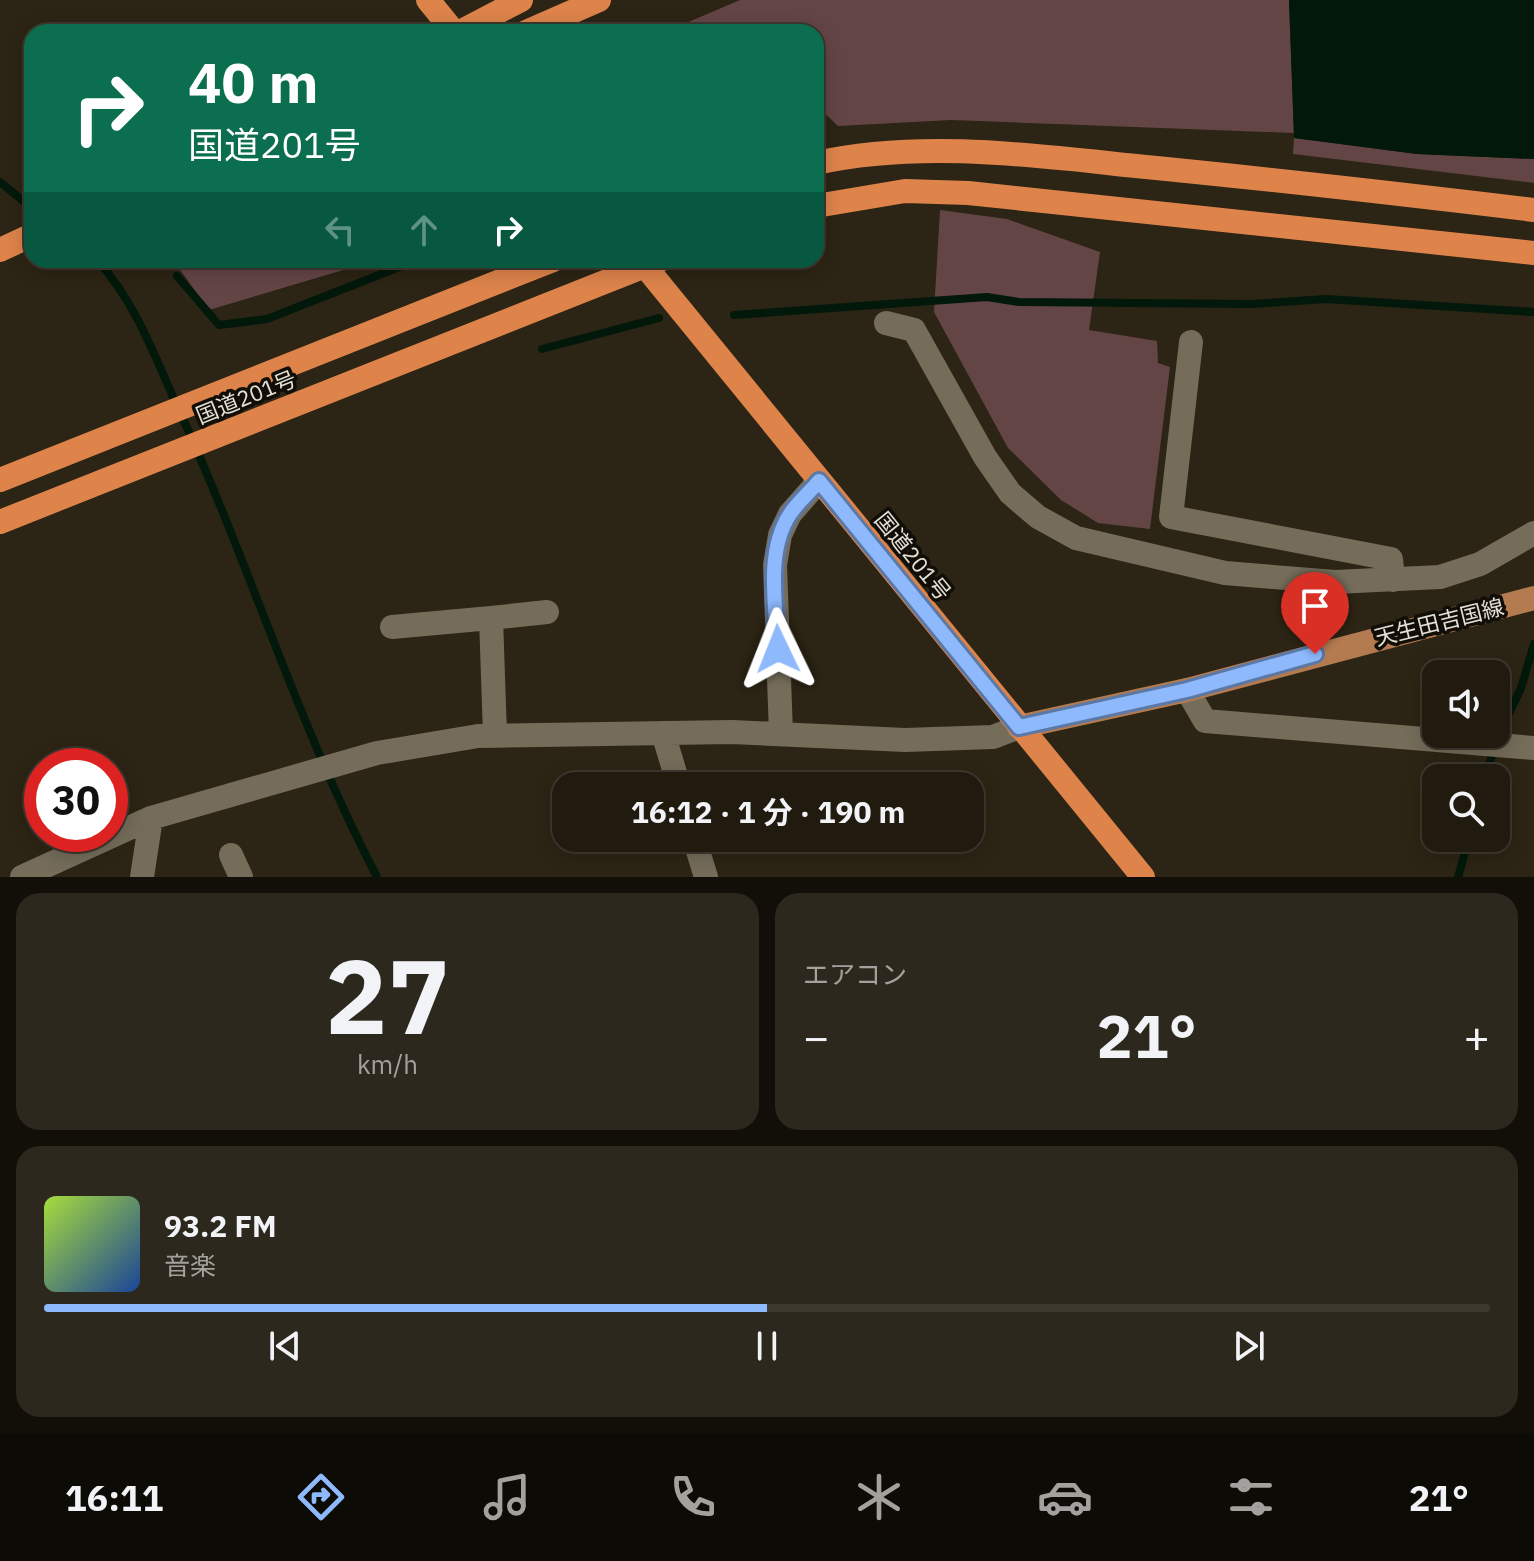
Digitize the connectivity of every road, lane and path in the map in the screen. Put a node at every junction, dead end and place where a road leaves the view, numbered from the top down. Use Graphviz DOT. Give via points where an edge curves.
graph roads {
  1 [pos="428,0"];
  2 [pos="599,0"];
  3 [pos="515,4"];
  4 [pos="450,24"];
  5 [pos="474,24"];
  6 [pos="545,24"];
  7 [pos="824,162"];
  8 [pos="824,205"];
  9 [pos="1534,210"];
  10 [pos="24,242"];
  11 [pos="0,252"];
  12 [pos="1534,253"];
  13 [pos="533,268"];
  14 [pos="633,268"];
  15 [pos="653,268"];
  16 [pos="886,323"];
  17 [pos="1191,342"];
  18 [pos="0,480"];
  19 [pos="819,481"];
  20 [pos="0,522"];
  21 [pos="1534,533"];
  22 [pos="1393,580"];
  23 [pos="1534,598"];
  24 [pos="547,612"];
  25 [pos="491,618"];
  26 [pos="392,627"];
  27 [pos="1187,690"];
  28 [pos="1019,727"];
  29 [pos="663,733"];
  30 [pos="781,734"];
  31 [pos="495,735"];
  32 [pos="1534,748"];
  33 [pos="675,772"];
  34 [pos="151,818"];
  35 [pos="698,852"];
  36 [pos="22,877"];
  37 [pos="142,877"];
  38 [pos="706,877"];
  39 [pos="1143,877"];
  1 -- 4 [label="highway"];
  2 -- 6 [label="highway"];
  3 -- 5 [label="highway"];
  7 -- 9 [label="highway" via="904,151 1013,155 1307,182"];
  8 -- 12 [label="highway" via="905,191 968,193"];
  10 -- 11 [label="highway"];
  13 -- 18 [label="highway, 国道201号"];
  14 -- 20 [label="highway, 国道201号"];
  15 -- 19 [label="highway, 国道201号"];
  16 -- 22 [label="street" via="914,330 1010,493 1038,517 1076,538 1225,573 1335,582"];
  17 -- 22 [label="street" via="1171,517 1391,559"];
  19 -- 28 [label="highway, 国道201号"];
  19 -- 30 [label="street" via="790,514 775,565"];
  21 -- 22 [label="street" via="1480,564 1440,577"];
  23 -- 27 [label="main road, 天生田吉国線"];
  24 -- 25 [label="street"];
  25 -- 26 [label="street"];
  25 -- 31 [label="street"];
  27 -- 28 [label="main road, 天生田吉国線"];
  27 -- 32 [label="street" via="1205,721"];
  28 -- 30 [label="street" via="993,737 905,740"];
  28 -- 39 [label="highway, 国道201号"];
  29 -- 30 [label="street"];
  29 -- 31 [label="street"];
  29 -- 33 [label="street"];
  31 -- 34 [label="street" via="377,753"];
  34 -- 36 [label="street"];
  34 -- 37 [label="street"];
  35 -- 38 [label="street"];
}
